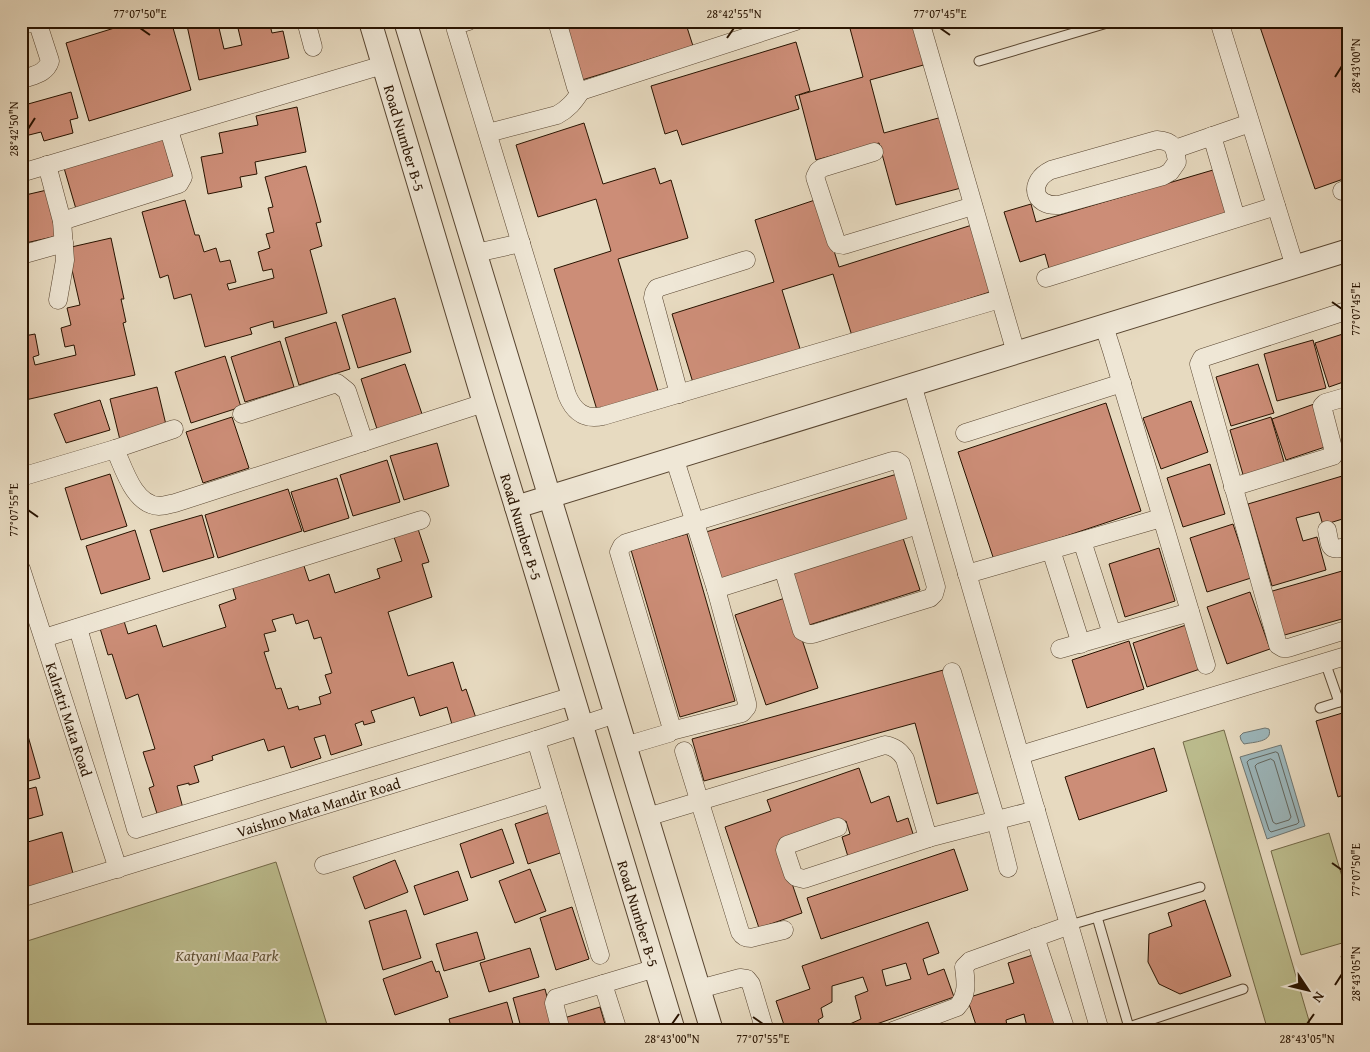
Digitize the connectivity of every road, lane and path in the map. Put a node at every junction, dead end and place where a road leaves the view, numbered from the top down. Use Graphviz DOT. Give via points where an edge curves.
graph roads {
  1 [pos="36,21"];
  2 [pos="306,21"];
  3 [pos="406,21"];
  4 [pos="469,21"];
  5 [pos="557,21"];
  6 [pos="796,21"];
  7 [pos="920,21"];
  8 [pos="1114,21"];
  9 [pos="1219,21"];
  10 [pos="374,22"];
  11 [pos="21,26"];
  12 [pos="314,47"];
  13 [pos="979,62"];
  14 [pos="383,65"];
  15 [pos="21,80"];
  16 [pos="581,91"];
  17 [pos="1250,123"];
  18 [pos="169,130"];
  19 [pos="488,133"];
  20 [pos="1212,136"];
  21 [pos="1175,149"];
  22 [pos="874,152"];
  23 [pos="47,165"];
  24 [pos="21,173"];
  25 [pos="973,206"];
  26 [pos="1276,206"];
  27 [pos="1236,218"];
  28 [pos="62,221"];
  29 [pos="64,243"];
  30 [pos="522,244"];
  31 [pos="1349,250"];
  32 [pos="476,253"];
  33 [pos="21,255"];
  34 [pos="746,260"];
  35 [pos="1294,267"];
  36 [pos="1046,278"];
  37 [pos="1000,299"];
  38 [pos="58,300"];
  39 [pos="1349,310"];
  40 [pos="1104,326"];
  41 [pos="1016,353"];
  42 [pos="1122,382"];
  43 [pos="912,384"];
  44 [pos="679,394"];
  45 [pos="1349,396"];
  46 [pos="484,403"];
  47 [pos="242,414"];
  48 [pos="174,429"];
  49 [pos="965,432"];
  50 [pos="364,442"];
  51 [pos="115,449"];
  52 [pos="674,457"];
  53 [pos="21,476"];
  54 [pos="1233,487"];
  55 [pos="549,496"];
  56 [pos="516,506"];
  57 [pos="1161,518"];
  58 [pos="421,520"];
  59 [pos="694,522"];
  60 [pos="918,525"];
  61 [pos="1327,530"];
  62 [pos="1082,541"];
  63 [pos="1349,546"];
  64 [pos="1051,550"];
  65 [pos="783,568"];
  66 [pos="21,569"];
  67 [pos="967,574"];
  68 [pos="716,589"];
  69 [pos="1190,612"];
  70 [pos="78,628"];
  71 [pos="1349,629"];
  72 [pos="1112,634"];
  73 [pos="44,638"];
  74 [pos="1081,644"];
  75 [pos="1060,649"];
  76 [pos="1349,654"];
  77 [pos="1326,662"];
  78 [pos="1206,666"];
  79 [pos="952,672"];
  80 [pos="573,696"];
  81 [pos="1349,698"];
  82 [pos="1338,702"];
  83 [pos="1320,708"];
  84 [pos="616,714"];
  85 [pos="582,725"];
  86 [pos="671,732"];
  87 [pos="536,740"];
  88 [pos="625,746"];
  89 [pos="684,751"];
  90 [pos="1020,755"];
  91 [pos="552,794"];
  92 [pos="698,802"];
  93 [pos="1036,810"];
  94 [pos="647,817"];
  95 [pos="996,820"];
  96 [pos="838,827"];
  97 [pos="929,838"];
  98 [pos="324,866"];
  99 [pos="1008,868"];
  100 [pos="118,869"];
  101 [pos="1200,887"];
  102 [pos="21,898"];
  103 [pos="1097,917"];
  104 [pos="1070,925"];
  105 [pos="784,930"];
  106 [pos="1035,937"];
  107 [pos="600,955"];
  108 [pos="656,968"];
  109 [pos="604,984"];
  110 [pos="699,989"];
  111 [pos="1243,989"];
  112 [pos="1130,1029"];
  113 [pos="561,1031"];
  114 [pos="618,1031"];
  115 [pos="674,1031"];
  116 [pos="712,1031"];
  117 [pos="765,1031"];
  118 [pos="893,1031"];
  119 [pos="1066,1031"];
  120 [pos="1100,1031"];
  1 -- 11 [label="street"];
  1 -- 15 [label="street" via="50,61 43,72"];
  2 -- 12 [label="street"];
  3 -- 32 [label="street"];
  4 -- 19 [label="street" via="459,24 456,30"];
  5 -- 16 [label="street" via="576,88"];
  6 -- 16 [label="street"];
  7 -- 25 [label="street"];
  8 -- 13 [label="lane"];
  9 -- 17 [label="street"];
  10 -- 14 [label="street, Road Number B-5"];
  14 -- 18 [label="street"];
  14 -- 46 [label="street, Road Number B-5"];
  16 -- 19 [label="street" via="573,103 557,114"];
  17 -- 20 [label="street"];
  17 -- 26 [label="street"];
  18 -- 23 [label="street"];
  18 -- 28 [label="street" via="183,177 179,184"];
  19 -- 30 [label="street"];
  20 -- 21 [label="street"];
  20 -- 27 [label="street"];
  21 -- 21 [label="street" via="1177,162 1163,176 1059,205 1043,204 1038,198 1036,183 1051,170 1157,140 1171,143"];
  22 -- 25 [label="street" via="822,168 815,177 838,244 844,245"];
  23 -- 24 [label="street"];
  23 -- 28 [label="street"];
  25 -- 37 [label="street"];
  26 -- 27 [label="street"];
  26 -- 35 [label="street"];
  27 -- 36 [label="street"];
  28 -- 29 [label="street"];
  29 -- 33 [label="street"];
  29 -- 38 [label="street" via="65,260"];
  30 -- 32 [label="street"];
  30 -- 44 [label="street" via="567,395 574,408 596,417"];
  31 -- 35 [label="street"];
  32 -- 55 [label="street"];
  34 -- 44 [label="street" via="657,288 654,293"];
  35 -- 40 [label="street"];
  37 -- 41 [label="street"];
  37 -- 44 [label="street"];
  39 -- 54 [label="street" via="1200,360 1198,364"];
  40 -- 41 [label="street"];
  40 -- 42 [label="street"];
  41 -- 43 [label="street"];
  42 -- 49 [label="street"];
  42 -- 57 [label="street"];
  43 -- 52 [label="street"];
  43 -- 67 [label="street"];
  45 -- 54 [label="street" via="1322,406 1333,456"];
  46 -- 50 [label="street"];
  46 -- 56 [label="street, Road Number B-5"];
  47 -- 50 [label="street" via="337,383 347,391"];
  48 -- 51 [label="street"];
  50 -- 51 [label="street" via="160,506 146,502 136,493"];
  51 -- 53 [label="street"];
  52 -- 55 [label="street"];
  52 -- 59 [label="street"];
  54 -- 71 [label="street" via="1278,645 1288,648"];
  55 -- 56 [label="street"];
  55 -- 84 [label="street"];
  56 -- 80 [label="street, Road Number B-5"];
  57 -- 62 [label="street"];
  57 -- 69 [label="street"];
  58 -- 70 [label="street"];
  59 -- 60 [label="street" via="897,461 901,464"];
  59 -- 68 [label="street"];
  59 -- 86 [label="street" via="626,543 619,552"];
  60 -- 65 [label="street"];
  60 -- 65 [label="street" via="936,587 930,598 808,634 802,631"];
  61 -- 63 [label="street" via="1333,549"];
  62 -- 64 [label="street"];
  62 -- 72 [label="street"];
  64 -- 67 [label="street"];
  64 -- 74 [label="street"];
  65 -- 68 [label="street"];
  66 -- 73 [label="street, Kalratri Mata Road"];
  67 -- 90 [label="street"];
  68 -- 86 [label="street" via="748,707 742,713"];
  69 -- 72 [label="street"];
  69 -- 78 [label="street"];
  70 -- 73 [label="street"];
  70 -- 80 [label="street" via="136,829"];
  72 -- 74 [label="street"];
  73 -- 100 [label="street, Kalratri Mata Road"];
  74 -- 75 [label="street"];
  76 -- 77 [label="street"];
  77 -- 82 [label="lane"];
  77 -- 90 [label="street"];
  79 -- 95 [label="street"];
  80 -- 85 [label="street, Road Number B-5"];
  81 -- 82 [label="lane"];
  82 -- 83 [label="lane"];
  84 -- 85 [label="street, Vaishno Mata Mandir Road"];
  84 -- 88 [label="street"];
  85 -- 87 [label="street, Vaishno Mata Mandir Road"];
  85 -- 108 [label="street, Road Number B-5"];
  86 -- 88 [label="street"];
  87 -- 91 [label="street"];
  87 -- 100 [label="street, Vaishno Mata Mandir Road"];
  88 -- 94 [label="street"];
  89 -- 92 [label="street"];
  90 -- 93 [label="street"];
  91 -- 98 [label="street"];
  91 -- 107 [label="street"];
  92 -- 94 [label="street"];
  92 -- 97 [label="street" via="885,745 900,752 905,759"];
  92 -- 105 [label="street" via="742,936 751,938"];
  93 -- 95 [label="street"];
  93 -- 104 [label="street"];
  94 -- 110 [label="street"];
  95 -- 97 [label="street"];
  95 -- 99 [label="street"];
  96 -- 97 [label="street" via="787,845 785,850 796,877 804,879"];
  100 -- 102 [label="street, Vaishno Mata Mandir Road"];
  101 -- 103 [label="lane"];
  103 -- 104 [label="lane"];
  103 -- 112 [label="lane"];
  104 -- 106 [label="street"];
  104 -- 120 [label="street"];
  106 -- 118 [label="street" via="970,961 964,967 966,990 957,1007"];
  106 -- 119 [label="street"];
  108 -- 109 [label="street"];
  108 -- 115 [label="street, Road Number B-5"];
  109 -- 113 [label="street" via="554,1000"];
  109 -- 114 [label="street"];
  110 -- 116 [label="street"];
  110 -- 117 [label="street" via="747,979"];
  111 -- 112 [label="lane"];
}
